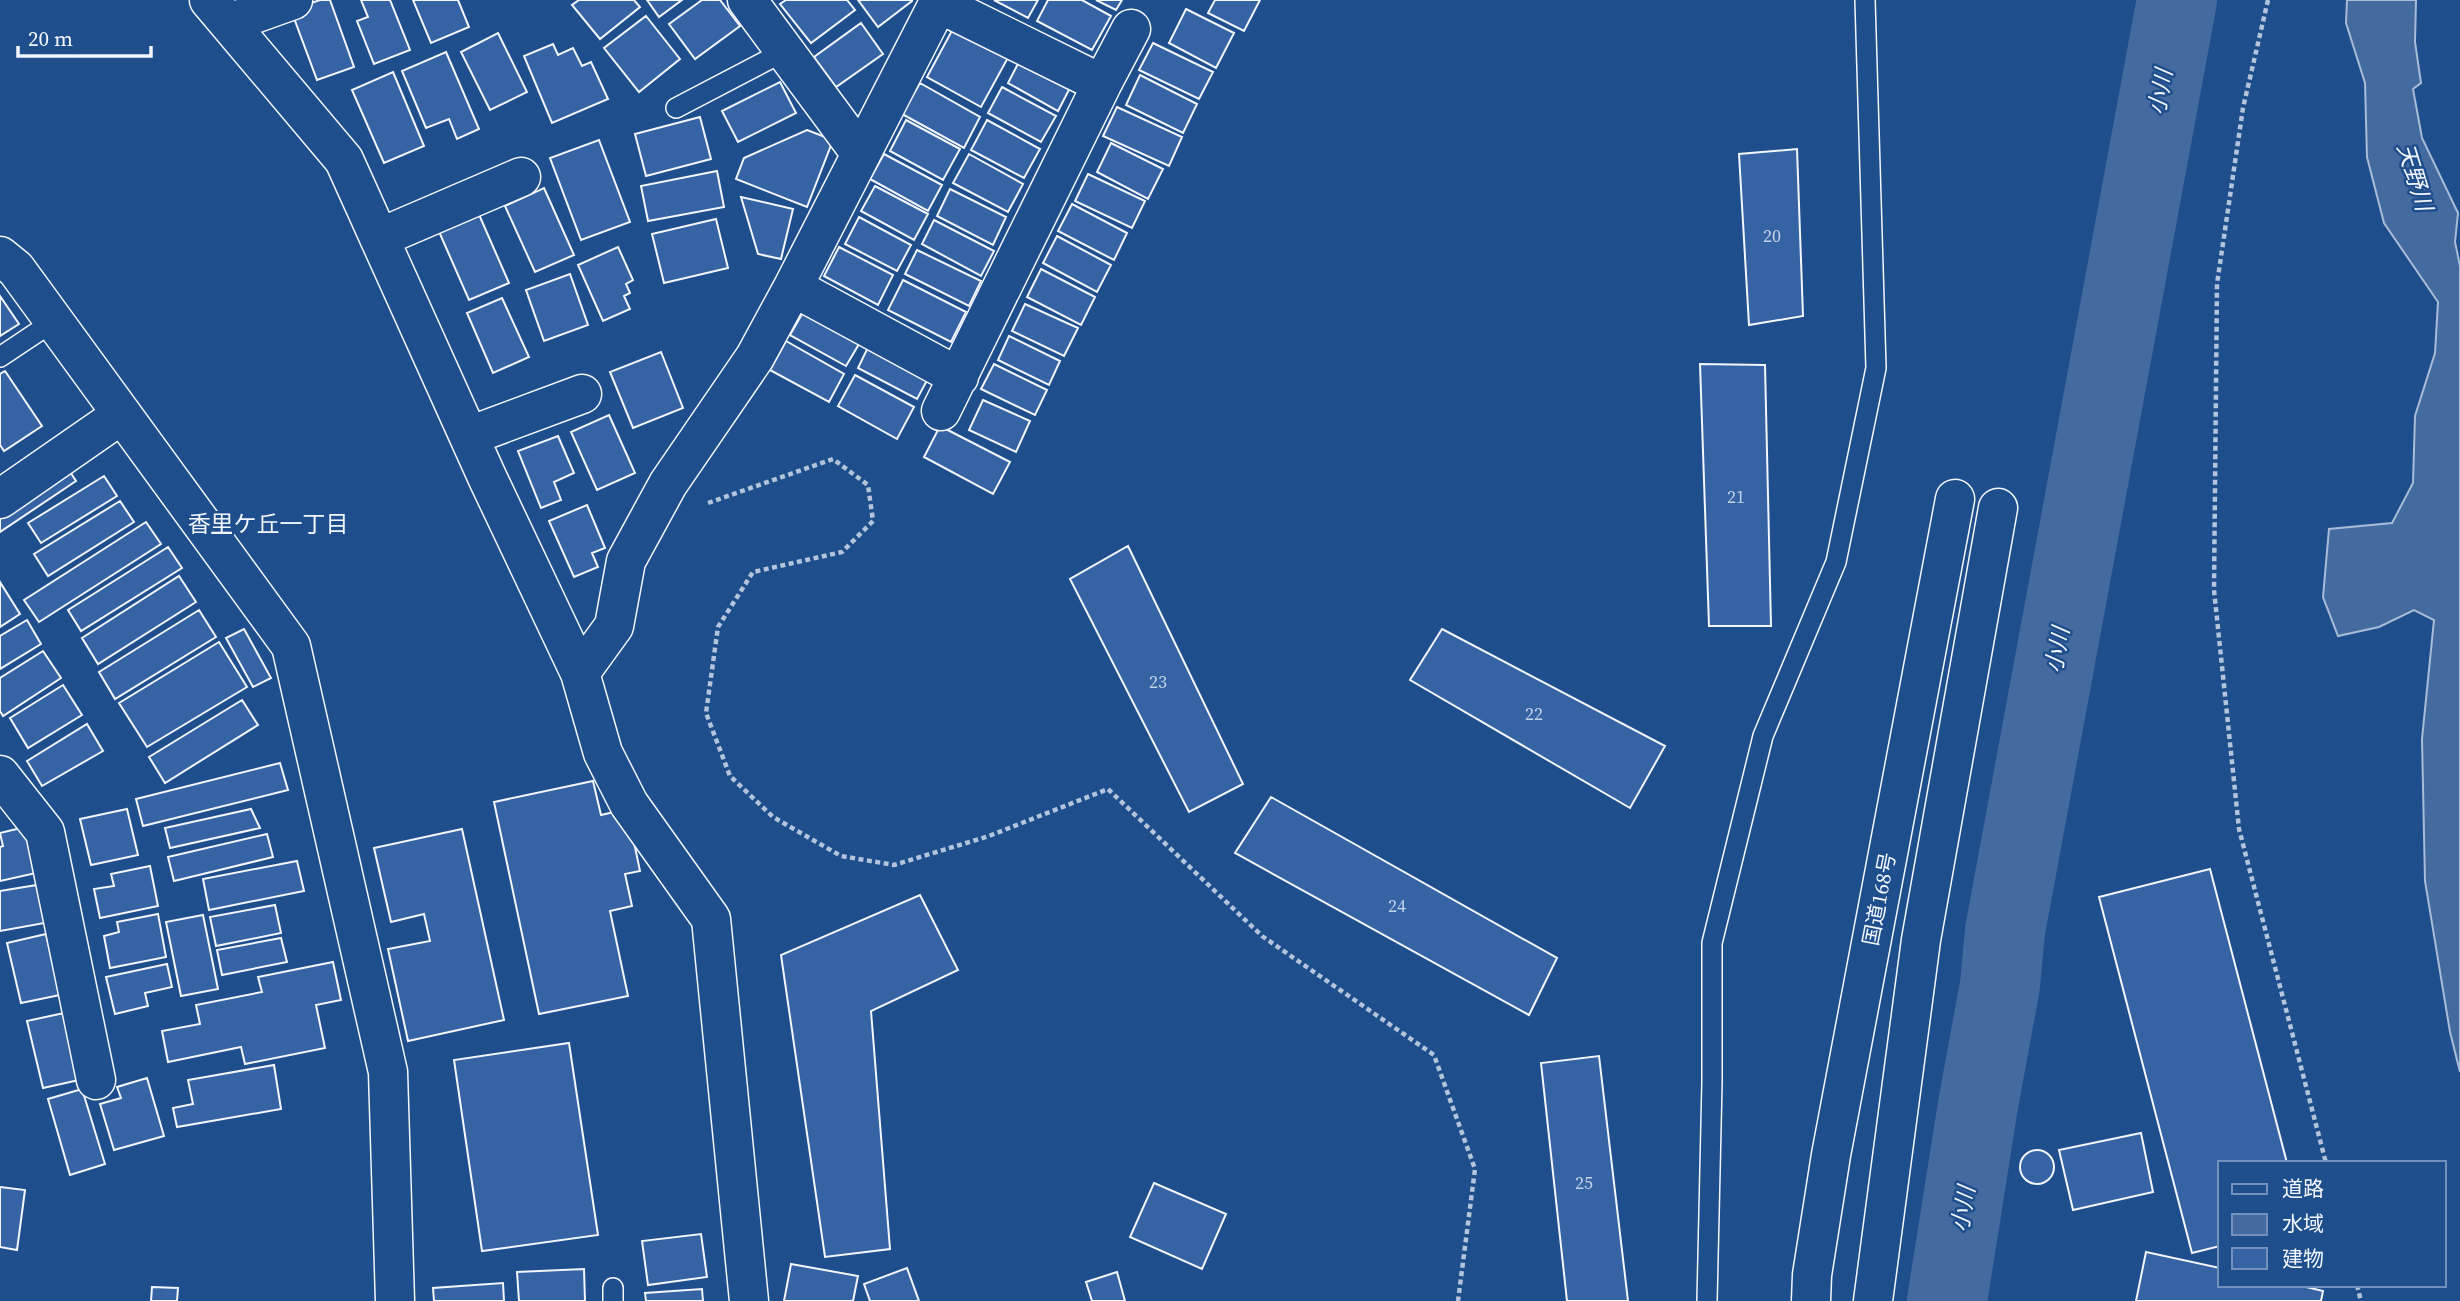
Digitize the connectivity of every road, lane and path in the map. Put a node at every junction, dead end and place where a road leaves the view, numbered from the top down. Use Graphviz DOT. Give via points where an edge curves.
graph roads {
  1 [pos="293,0"];
  2 [pos="747,0"];
  3 [pos="1865,0"];
  4 [pos="2268,0"];
  5 [pos="939,1"];
  6 [pos="219,11"];
  7 [pos="1131,29"];
  8 [pos="785,51"];
  9 [pos="1101,84"];
  10 [pos="677,107"];
  11 [pos="861,153"];
  12 [pos="521,177"];
  13 [pos="379,237"];
  14 [pos="0,256"];
  15 [pos="793,288"];
  16 [pos="54,321"];
  17 [pos="0,356"];
  18 [pos="959,377"];
  19 [pos="582,394"];
  20 [pos="941,411"];
  21 [pos="121,415"];
  22 [pos="469,436"];
  23 [pos="668,484"];
  24 [pos="0,499"];
  25 [pos="1955,499"];
  26 [pos="1998,508"];
  27 [pos="580,673"];
  28 [pos="0,775"];
  29 [pos="96,1080"];
  30 [pos="2325,1161"];
  31 [pos="395,1301"];
  32 [pos="749,1301"];
  33 [pos="1458,1301"];
  34 [pos="1707,1301"];
  35 [pos="1811,1301"];
  36 [pos="1873,1301"];
  1 -- 6 [label="main road"];
  2 -- 8 [label="main road"];
  3 -- 34 [label="lane" via="1876,368 1836,562 1763,736 1712,943"];
  4 -- 30 [label="path" via="2243,108 2217,285 2214,590 2239,829"];
  5 -- 9 [label="main road"];
  5 -- 11 [label="main road"];
  6 -- 13 [label="main road" via="344,160"];
  7 -- 9 [label="main road"];
  8 -- 10 [label="lane"];
  8 -- 11 [label="main road"];
  9 -- 18 [label="main road"];
  11 -- 15 [label="main road"];
  12 -- 13 [label="main road"];
  13 -- 22 [label="main road"];
  14 -- 16 [label="main road" via="16,269"];
  15 -- 18 [label="main road"];
  15 -- 23 [label="main road" via="755,357"];
  16 -- 17 [label="lane"];
  16 -- 21 [label="main road"];
  18 -- 20 [label="main road"];
  19 -- 22 [label="main road"];
  21 -- 24 [label="main road"];
  21 -- 31 [label="main road" via="291,646 388,1072"];
  22 -- 27 [label="main road"];
  23 -- 27 [label="main road" via="626,561 614,626"];
  23 -- 33 [label="path" via="701,505 833,459 868,485 873,521 842,552 753,572 718,627 706,713 730,776 773,817 841,856 894,865 989,836 1108,789 1262,936 1434,1055 1475,1169"];
  25 -- 35 [label="main road, 国道168号" via="1830,1155"];
  26 -- 36 [label="main road" via="1921,940"];
  27 -- 32 [label="main road" via="603,753 624,794 711,919"];
  28 -- 29 [label="main road" via="45,832"];
}
